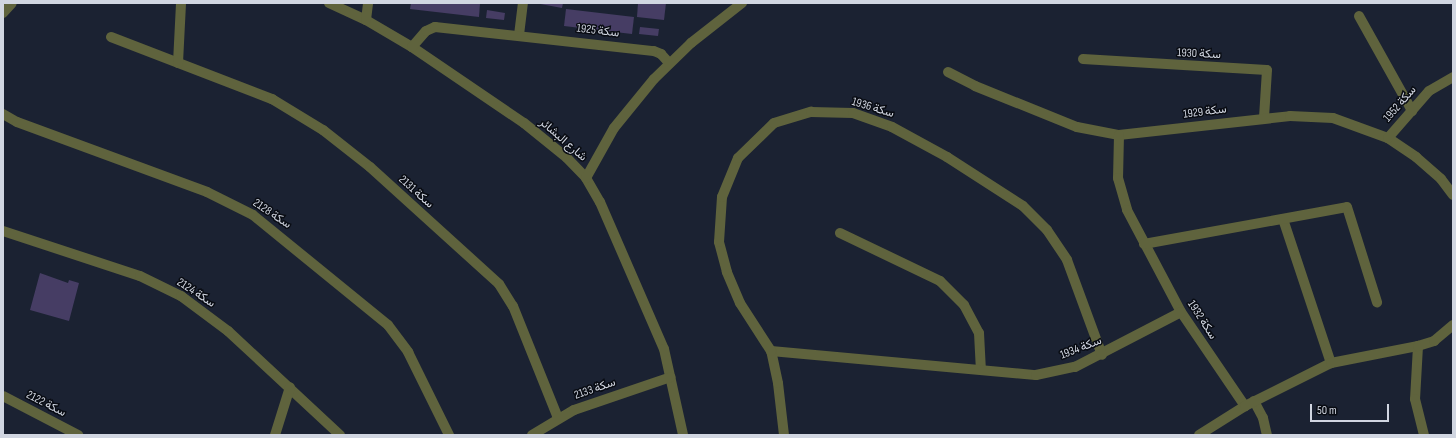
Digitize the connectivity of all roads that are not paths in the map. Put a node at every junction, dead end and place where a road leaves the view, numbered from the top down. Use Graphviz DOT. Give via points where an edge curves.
graph roads {
  1 [pos="12,3"];
  2 [pos="182,3"];
  3 [pos="329,3"];
  4 [pos="368,3"];
  5 [pos="523,3"];
  6 [pos="742,3"];
  7 [pos="3,13"];
  8 [pos="1359,16"];
  9 [pos="366,20"];
  10 [pos="519,35"];
  11 [pos="112,37"];
  12 [pos="412,47"];
  13 [pos="1083,59"];
  14 [pos="178,62"];
  15 [pos="669,63"];
  16 [pos="948,72"];
  17 [pos="1453,77"];
  18 [pos="1412,111"];
  19 [pos="3,114"];
  20 [pos="1264,118"];
  21 [pos="1119,135"];
  22 [pos="1388,138"];
  23 [pos="586,178"];
  24 [pos="1453,195"];
  25 [pos="1283,219"];
  26 [pos="3,232"];
  27 [pos="840,233"];
  28 [pos="1144,244"];
  29 [pos="1377,302"];
  30 [pos="1181,312"];
  31 [pos="1453,325"];
  32 [pos="1418,346"];
  33 [pos="771,351"];
  34 [pos="1102,355"];
  35 [pos="1331,363"];
  36 [pos="981,369"];
  37 [pos="671,377"];
  38 [pos="290,387"];
  39 [pos="3,396"];
  40 [pos="1249,404"];
  41 [pos="558,418"];
  42 [pos="78,435"];
  43 [pos="275,435"];
  44 [pos="340,435"];
  45 [pos="449,435"];
  46 [pos="532,435"];
  47 [pos="683,435"];
  48 [pos="784,435"];
  49 [pos="1199,435"];
  50 [pos="1267,435"];
  51 [pos="1424,435"];
  1 -- 7 [label="street"];
  2 -- 14 [label="street"];
  3 -- 9 [label="street, شارع البشائر"];
  4 -- 9 [label="street"];
  5 -- 10 [label="street"];
  6 -- 15 [label="street"];
  8 -- 18 [label="street"];
  9 -- 12 [label="street, شارع البشائر"];
  10 -- 12 [label="street, سكة 1925" via="435,28 426,31"];
  10 -- 15 [label="street, سكة 1925" via="654,50"];
  11 -- 14 [label="street, سكة 2131"];
  12 -- 23 [label="street, شارع البشائر" via="524,124 567,158"];
  13 -- 20 [label="street, سكة 1930" via="1267,70"];
  14 -- 41 [label="street, سكة 2131" via="272,99 323,130 370,167 499,284 513,306"];
  15 -- 23 [label="street" via="614,128"];
  16 -- 21 [label="street, سكة 1929" via="975,86 1077,127"];
  17 -- 18 [label="street, سكة 1952" via="1429,91"];
  18 -- 22 [label="street, سكة 1952"];
  19 -- 45 [label="street, سكة 2128" via="17,122 207,192 253,216 388,325 408,352"];
  20 -- 21 [label="street, سكة 1929"];
  20 -- 22 [label="street, سكة 1929" via="1333,118"];
  21 -- 28 [label="street, سكة 1932" via="1118,178 1128,210"];
  22 -- 24 [label="street, سكة 1929" via="1416,157 1441,179"];
  23 -- 37 [label="street, شارع البشائر" via="600,202 664,349"];
  25 -- 28 [label="street"];
  25 -- 29 [label="street" via="1347,207"];
  25 -- 35 [label="street"];
  26 -- 38 [label="street, سكة 2124" via="140,276 181,296 228,331"];
  27 -- 36 [label="street" via="940,281 964,305 979,333"];
  28 -- 30 [label="street, سكة 1932"];
  30 -- 34 [label="street, سكة 1934"];
  30 -- 40 [label="street, سكة 1932"];
  31 -- 32 [label="street" via="1434,341"];
  32 -- 35 [label="street"];
  32 -- 51 [label="street" via="1415,399"];
  33 -- 34 [label="street, سكة 1936" via="740,304 727,272 719,242 722,197 738,158 774,124 811,112 853,113 892,126 947,157 1023,206 1047,230 1067,260"];
  33 -- 36 [label="street, سكة 1934"];
  33 -- 48 [label="street, سكة 1936" via="778,383"];
  34 -- 36 [label="street, سكة 1934" via="1075,367 1036,375"];
  35 -- 40 [label="street"];
  37 -- 41 [label="street, سكة 2133" via="574,410"];
  37 -- 47 [label="street, شارع البشائر"];
  38 -- 43 [label="street"];
  38 -- 44 [label="street, سكة 2124"];
  39 -- 42 [label="street, سكة 2122"];
  40 -- 49 [label="street"];
  40 -- 50 [label="street" via="1263,418"];
  41 -- 46 [label="street, سكة 2133"];
}
